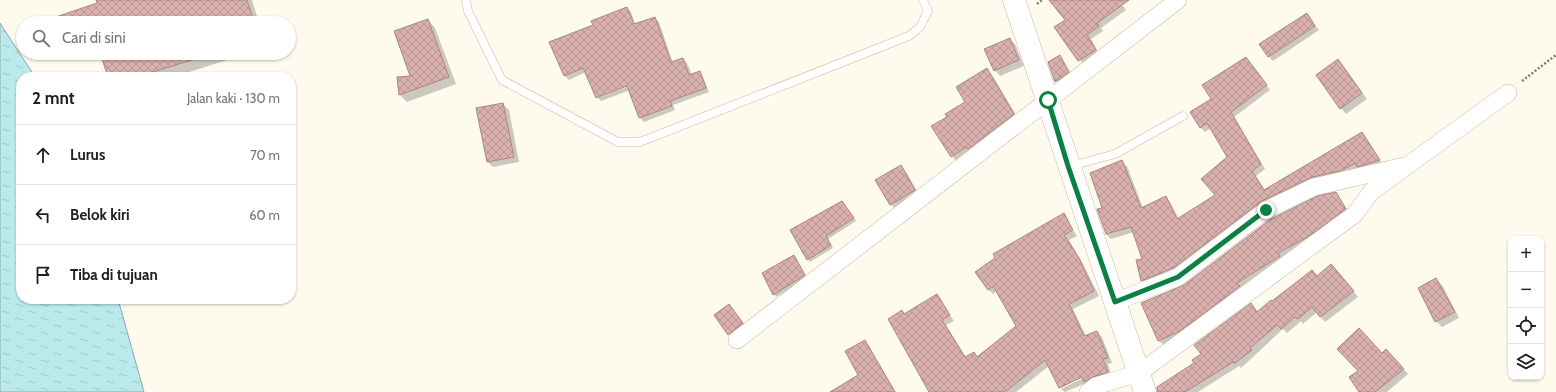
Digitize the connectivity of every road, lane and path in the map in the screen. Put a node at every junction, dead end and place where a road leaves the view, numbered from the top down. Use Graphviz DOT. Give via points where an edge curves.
graph roads {
  1 [pos="466,0"];
  2 [pos="923,0"];
  3 [pos="1014,0"];
  4 [pos="1178,0"];
  5 [pos="1556,55"];
  6 [pos="1508,93"];
  7 [pos="1048,100"];
  8 [pos="1183,116"];
  9 [pos="1408,165"];
  10 [pos="1068,166"];
  11 [pos="1361,175"];
  12 [pos="1372,191"];
  13 [pos="1115,302"];
  14 [pos="738,340"];
  15 [pos="1142,383"];
  16 [pos="1088,392"];
  1 -- 2 [label="lane" via="471,18 502,80 618,142 640,142 909,36 920,27 928,12"];
  3 -- 7 [label="street"];
  4 -- 7 [label="street"];
  5 -- 6 [label="path"];
  6 -- 9 [label="street"];
  7 -- 10 [label="street"];
  7 -- 14 [label="street"];
  8 -- 10 [label="lane" via="1115,154"];
  9 -- 11 [label="street"];
  9 -- 12 [label="street"];
  10 -- 13 [label="street"];
  11 -- 12 [label="street"];
  11 -- 13 [label="street" via="1314,187 1266,210 1178,277"];
  12 -- 15 [label="street" via="1355,214"];
  13 -- 15 [label="street"];
  15 -- 16 [label="street" via="1096,386"];
}
